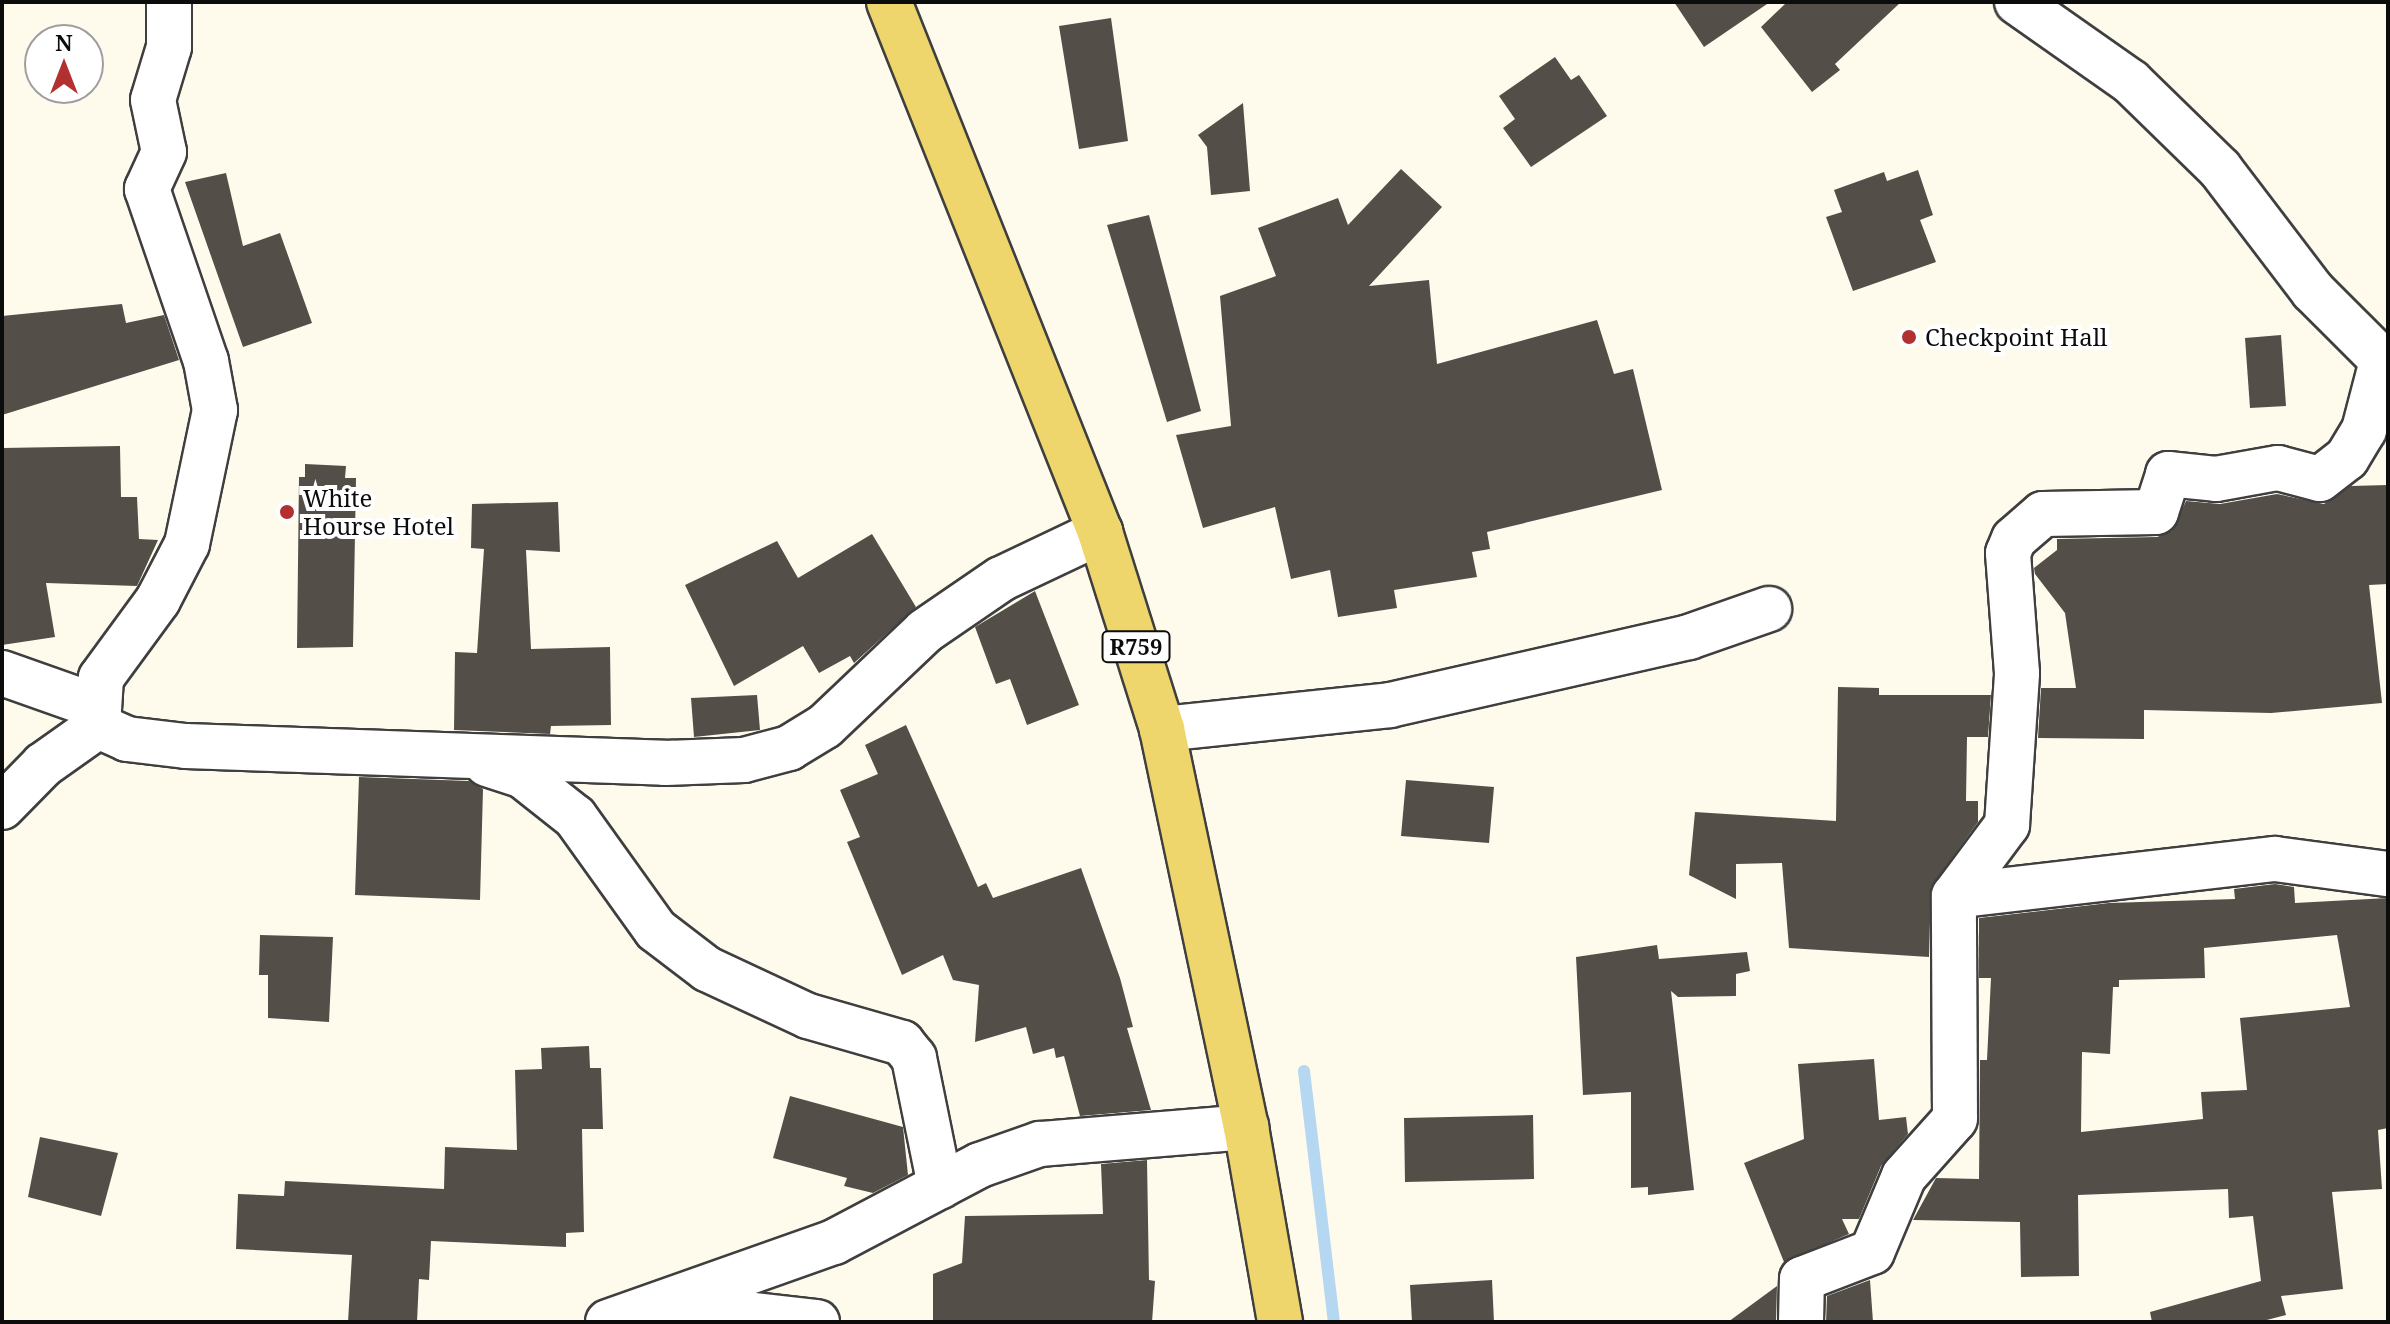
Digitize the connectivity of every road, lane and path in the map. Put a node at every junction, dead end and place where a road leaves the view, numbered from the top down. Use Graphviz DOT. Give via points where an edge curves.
graph roads {
  1 [pos="169,2"];
  2 [pos="889,2"];
  3 [pos="2017,2"];
  4 [pos="2385,363"];
  5 [pos="1100,532"];
  6 [pos="1769,609"];
  7 [pos="2,673"];
  8 [pos="98,717"];
  9 [pos="1162,729"];
  10 [pos="459,754"];
  11 [pos="2,807"];
  12 [pos="2388,874"];
  13 [pos="1954,896"];
  14 [pos="1246,1127"];
  15 [pos="940,1186"];
  16 [pos="658,1305"];
  17 [pos="608,1322"];
  18 [pos="817,1322"];
  19 [pos="1280,1322"];
  20 [pos="1801,1322"];
  1 -- 8 [label="street" via="169,47 153,100 164,152 147,189 206,361 215,410 187,544 158,600 101,678"];
  2 -- 5 [label="main road, R759"];
  3 -- 4 [label="street" via="2131,82 2220,169 2313,291"];
  4 -- 13 [label="street" via="2364,430 2347,458 2320,479 2278,468 2216,479 2168,474 2156,512 2043,514 2014,539 2008,553 2017,673 2007,825"];
  5 -- 9 [label="main road, R759"];
  5 -- 10 [label="street" via="1001,579 938,622 825,726 789,748 744,760 665,763"];
  6 -- 9 [label="street" via="1689,637 1390,705"];
  7 -- 8 [label="street"];
  8 -- 10 [label="street" via="127,739 186,746"];
  8 -- 11 [label="street"];
  9 -- 14 [label="main road, R759"];
  10 -- 15 [label="street" via="523,776 575,817 656,930 707,969 808,1016 902,1043 914,1058"];
  12 -- 13 [label="street" via="2275,859"];
  13 -- 20 [label="street" via="1955,1119 1904,1176 1872,1252 1802,1279"];
  14 -- 15 [label="street" via="1040,1144"];
  14 -- 19 [label="main road, R759"];
  15 -- 16 [label="street" via="834,1242"];
  16 -- 17 [label="street"];
  16 -- 18 [label="street"];
}
